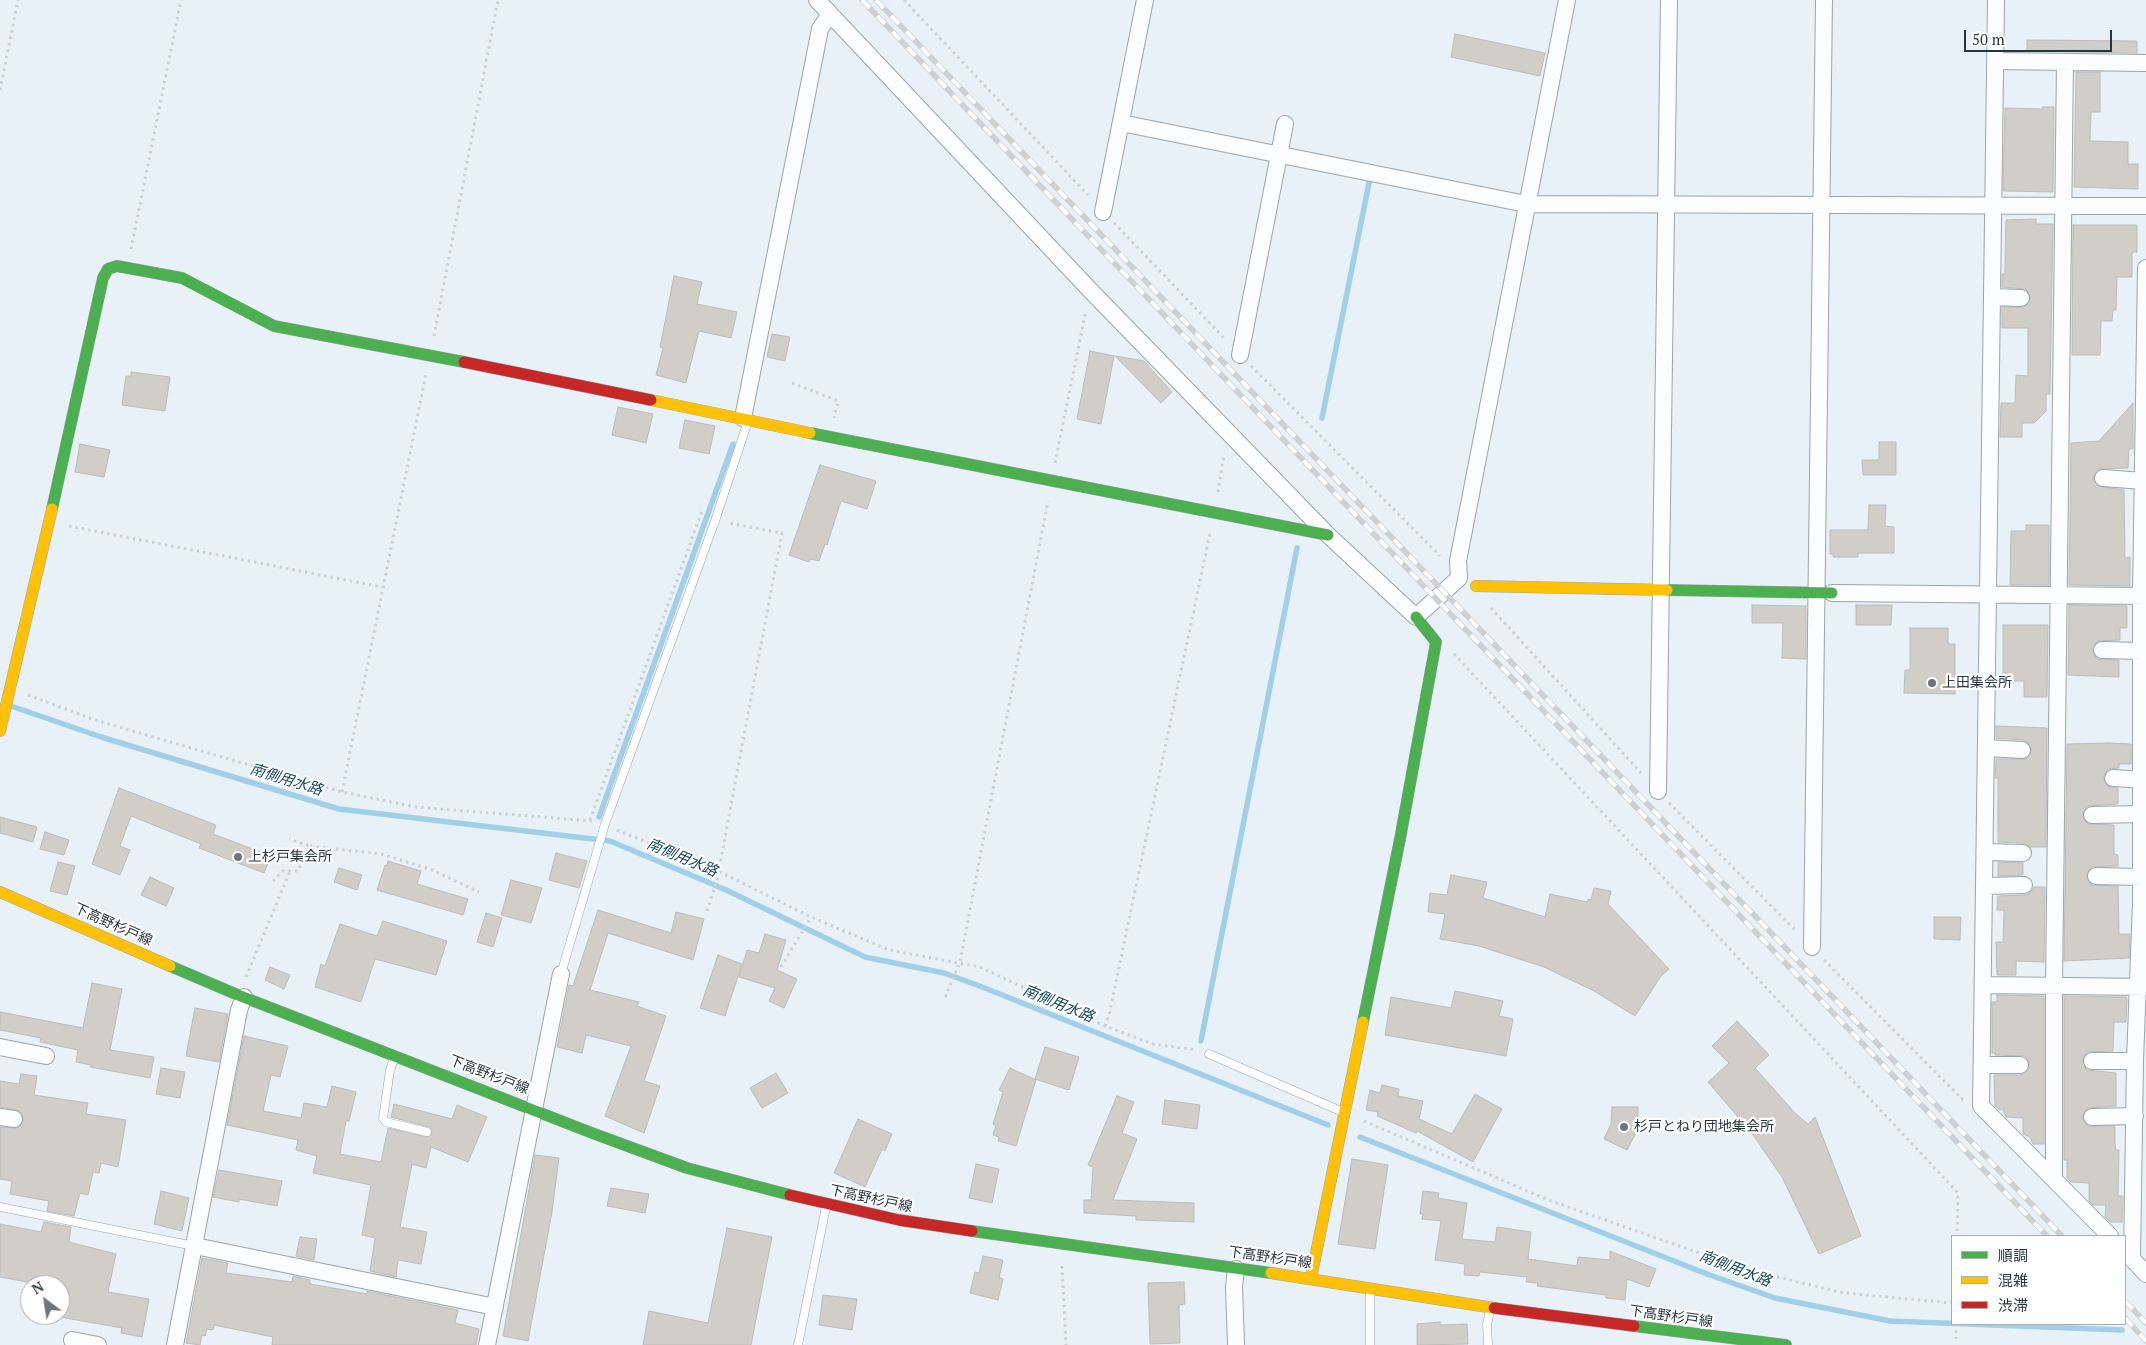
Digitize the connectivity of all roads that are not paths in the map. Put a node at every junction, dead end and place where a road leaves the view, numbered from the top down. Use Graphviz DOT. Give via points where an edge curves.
graph roads {
  1 [pos="816,0"];
  2 [pos="1145,0"];
  3 [pos="1567,0"];
  4 [pos="1669,0"];
  5 [pos="1824,0"];
  6 [pos="1996,0"];
  7 [pos="830,14"];
  8 [pos="1996,61"];
  9 [pos="2066,62"];
  10 [pos="2146,63"];
  11 [pos="1121,123"];
  12 [pos="1285,124"];
  13 [pos="1280,154"];
  14 [pos="1666,203"];
  15 [pos="1526,204"];
  16 [pos="1821,204"];
  17 [pos="1995,206"];
  18 [pos="2064,206"];
  19 [pos="2146,206"];
  20 [pos="1103,212"];
  21 [pos="2146,268"];
  22 [pos="1993,297"];
  23 [pos="2021,298"];
  24 [pos="1240,355"];
  25 [pos="746,419"];
  26 [pos="2103,478"];
  27 [pos="2143,481"];
  28 [pos="1328,535"];
  29 [pos="2144,536"];
  30 [pos="1459,573"];
  31 [pos="1476,586"];
  32 [pos="1660,590"];
  33 [pos="1824,593"];
  34 [pos="1989,596"];
  35 [pos="2059,596"];
  36 [pos="2143,596"];
  37 [pos="1416,617"];
  38 [pos="2102,650"];
  39 [pos="2141,651"];
  40 [pos="5,687"];
  41 [pos="2144,715"];
  42 [pos="0,731"];
  43 [pos="1987,748"];
  44 [pos="2022,750"];
  45 [pos="2114,778"];
  46 [pos="2144,780"];
  47 [pos="1658,791"];
  48 [pos="2092,814"];
  49 [pos="2142,814"];
  50 [pos="2144,838"];
  51 [pos="1986,852"];
  52 [pos="2023,853"];
  53 [pos="2096,876"];
  54 [pos="2141,877"];
  55 [pos="2024,885"];
  56 [pos="1985,886"];
  57 [pos="0,892"];
  58 [pos="2143,902"];
  59 [pos="1812,947"];
  60 [pos="562,974"];
  61 [pos="1984,985"];
  62 [pos="2054,986"];
  63 [pos="2142,987"];
  64 [pos="244,997"];
  65 [pos="0,1047"];
  66 [pos="1209,1054"];
  67 [pos="46,1056"];
  68 [pos="395,1056"];
  69 [pos="2092,1061"];
  70 [pos="1982,1065"];
  71 [pos="2020,1065"];
  72 [pos="2139,1065"];
  73 [pos="534,1108"];
  74 [pos="1345,1113"];
  75 [pos="2092,1117"];
  76 [pos="2138,1122"];
  77 [pos="427,1132"];
  78 [pos="2140,1173"];
  79 [pos="2054,1178"];
  80 [pos="826,1205"];
  81 [pos="0,1207"];
  82 [pos="2109,1235"];
  83 [pos="195,1246"];
  84 [pos="2128,1255"];
  85 [pos="1236,1269"];
  86 [pos="2146,1274"];
  87 [pos="1311,1278"];
  88 [pos="1371,1289"];
  89 [pos="495,1306"];
  90 [pos="1490,1308"];
  91 [pos="72,1340"];
  92 [pos="1732,1342"];
  93 [pos="98,1345"];
  94 [pos="175,1345"];
  95 [pos="487,1345"];
  96 [pos="798,1345"];
  97 [pos="1236,1345"];
  98 [pos="1370,1345"];
  99 [pos="1488,1345"];
  100 [pos="1786,1345"];
  1 -- 7 [label="street"];
  2 -- 11 [label="street"];
  3 -- 15 [label="street"];
  4 -- 14 [label="street"];
  5 -- 16 [label="street"];
  6 -- 8 [label="street"];
  7 -- 25 [label="street" via="820,29"];
  7 -- 28 [label="street" via="1090,290"];
  8 -- 9 [label="street"];
  8 -- 17 [label="street"];
  9 -- 10 [label="street"];
  9 -- 18 [label="street"];
  11 -- 13 [label="street"];
  11 -- 20 [label="street"];
  12 -- 13 [label="street"];
  13 -- 15 [label="street"];
  13 -- 24 [label="street"];
  14 -- 15 [label="street"];
  14 -- 16 [label="street"];
  14 -- 32 [label="street"];
  15 -- 30 [label="street"];
  16 -- 17 [label="street"];
  16 -- 33 [label="street"];
  17 -- 18 [label="street"];
  17 -- 22 [label="street"];
  18 -- 19 [label="street"];
  18 -- 35 [label="street"];
  21 -- 27 [label="street"];
  22 -- 23 [label="street"];
  22 -- 34 [label="street"];
  25 -- 28 [label="street"];
  25 -- 40 [label="street" via="430,354 274,326 182,278 127,267 108,269 103,278 49,522"];
  25 -- 60 [label="lane" via="715,521 597,849"];
  26 -- 27 [label="street"];
  27 -- 29 [label="street"];
  28 -- 37 [label="street"];
  29 -- 36 [label="street"];
  30 -- 31 [label="street"];
  30 -- 37 [label="street"];
  31 -- 32 [label="street"];
  32 -- 33 [label="street"];
  32 -- 47 [label="street"];
  33 -- 34 [label="street"];
  33 -- 59 [label="street"];
  34 -- 35 [label="street"];
  34 -- 43 [label="street"];
  35 -- 36 [label="street"];
  35 -- 62 [label="street"];
  36 -- 39 [label="street"];
  37 -- 74 [label="street" via="1436,642"];
  38 -- 39 [label="street"];
  39 -- 41 [label="street"];
  40 -- 42 [label="street"];
  41 -- 46 [label="street"];
  43 -- 44 [label="street"];
  43 -- 51 [label="street"];
  45 -- 46 [label="street"];
  46 -- 49 [label="street"];
  48 -- 49 [label="street"];
  49 -- 50 [label="street"];
  50 -- 54 [label="street"];
  51 -- 52 [label="street"];
  51 -- 56 [label="street"];
  53 -- 54 [label="street"];
  54 -- 58 [label="street"];
  55 -- 56 [label="street"];
  56 -- 61 [label="street"];
  57 -- 64 [label="street, 下高野杉戸線"];
  58 -- 63 [label="street"];
  60 -- 73 [label="street"];
  61 -- 62 [label="street"];
  61 -- 70 [label="street"];
  62 -- 63 [label="street"];
  62 -- 79 [label="street"];
  63 -- 72 [label="street"];
  64 -- 68 [label="street, 下高野杉戸線"];
  64 -- 83 [label="street" via="237,1019"];
  65 -- 67 [label="street"];
  66 -- 74 [label="lane"];
  68 -- 73 [label="street, 下高野杉戸線"];
  68 -- 77 [label="lane" via="383,1118 386,1122"];
  69 -- 72 [label="street"];
  70 -- 71 [label="street"];
  70 -- 79 [label="street" via="1981,1106"];
  72 -- 76 [label="street"];
  73 -- 80 [label="street, 下高野杉戸線" via="687,1168"];
  73 -- 89 [label="street"];
  74 -- 87 [label="street"];
  75 -- 76 [label="street"];
  76 -- 78 [label="street"];
  78 -- 84 [label="street"];
  79 -- 82 [label="street"];
  80 -- 85 [label="street, 下高野杉戸線" via="899,1220"];
  80 -- 96 [label="lane"];
  81 -- 83 [label="lane"];
  83 -- 89 [label="street"];
  83 -- 94 [label="street"];
  84 -- 86 [label="street"];
  85 -- 87 [label="street, 下高野杉戸線"];
  85 -- 97 [label="street"];
  87 -- 88 [label="street, 下高野杉戸線"];
  88 -- 90 [label="street, 下高野杉戸線"];
  88 -- 98 [label="lane"];
  89 -- 95 [label="street"];
  90 -- 92 [label="street, 下高野杉戸線"];
  90 -- 99 [label="lane"];
  91 -- 93 [label="street"];
  92 -- 100 [label="street, 下高野杉戸線"];
}
